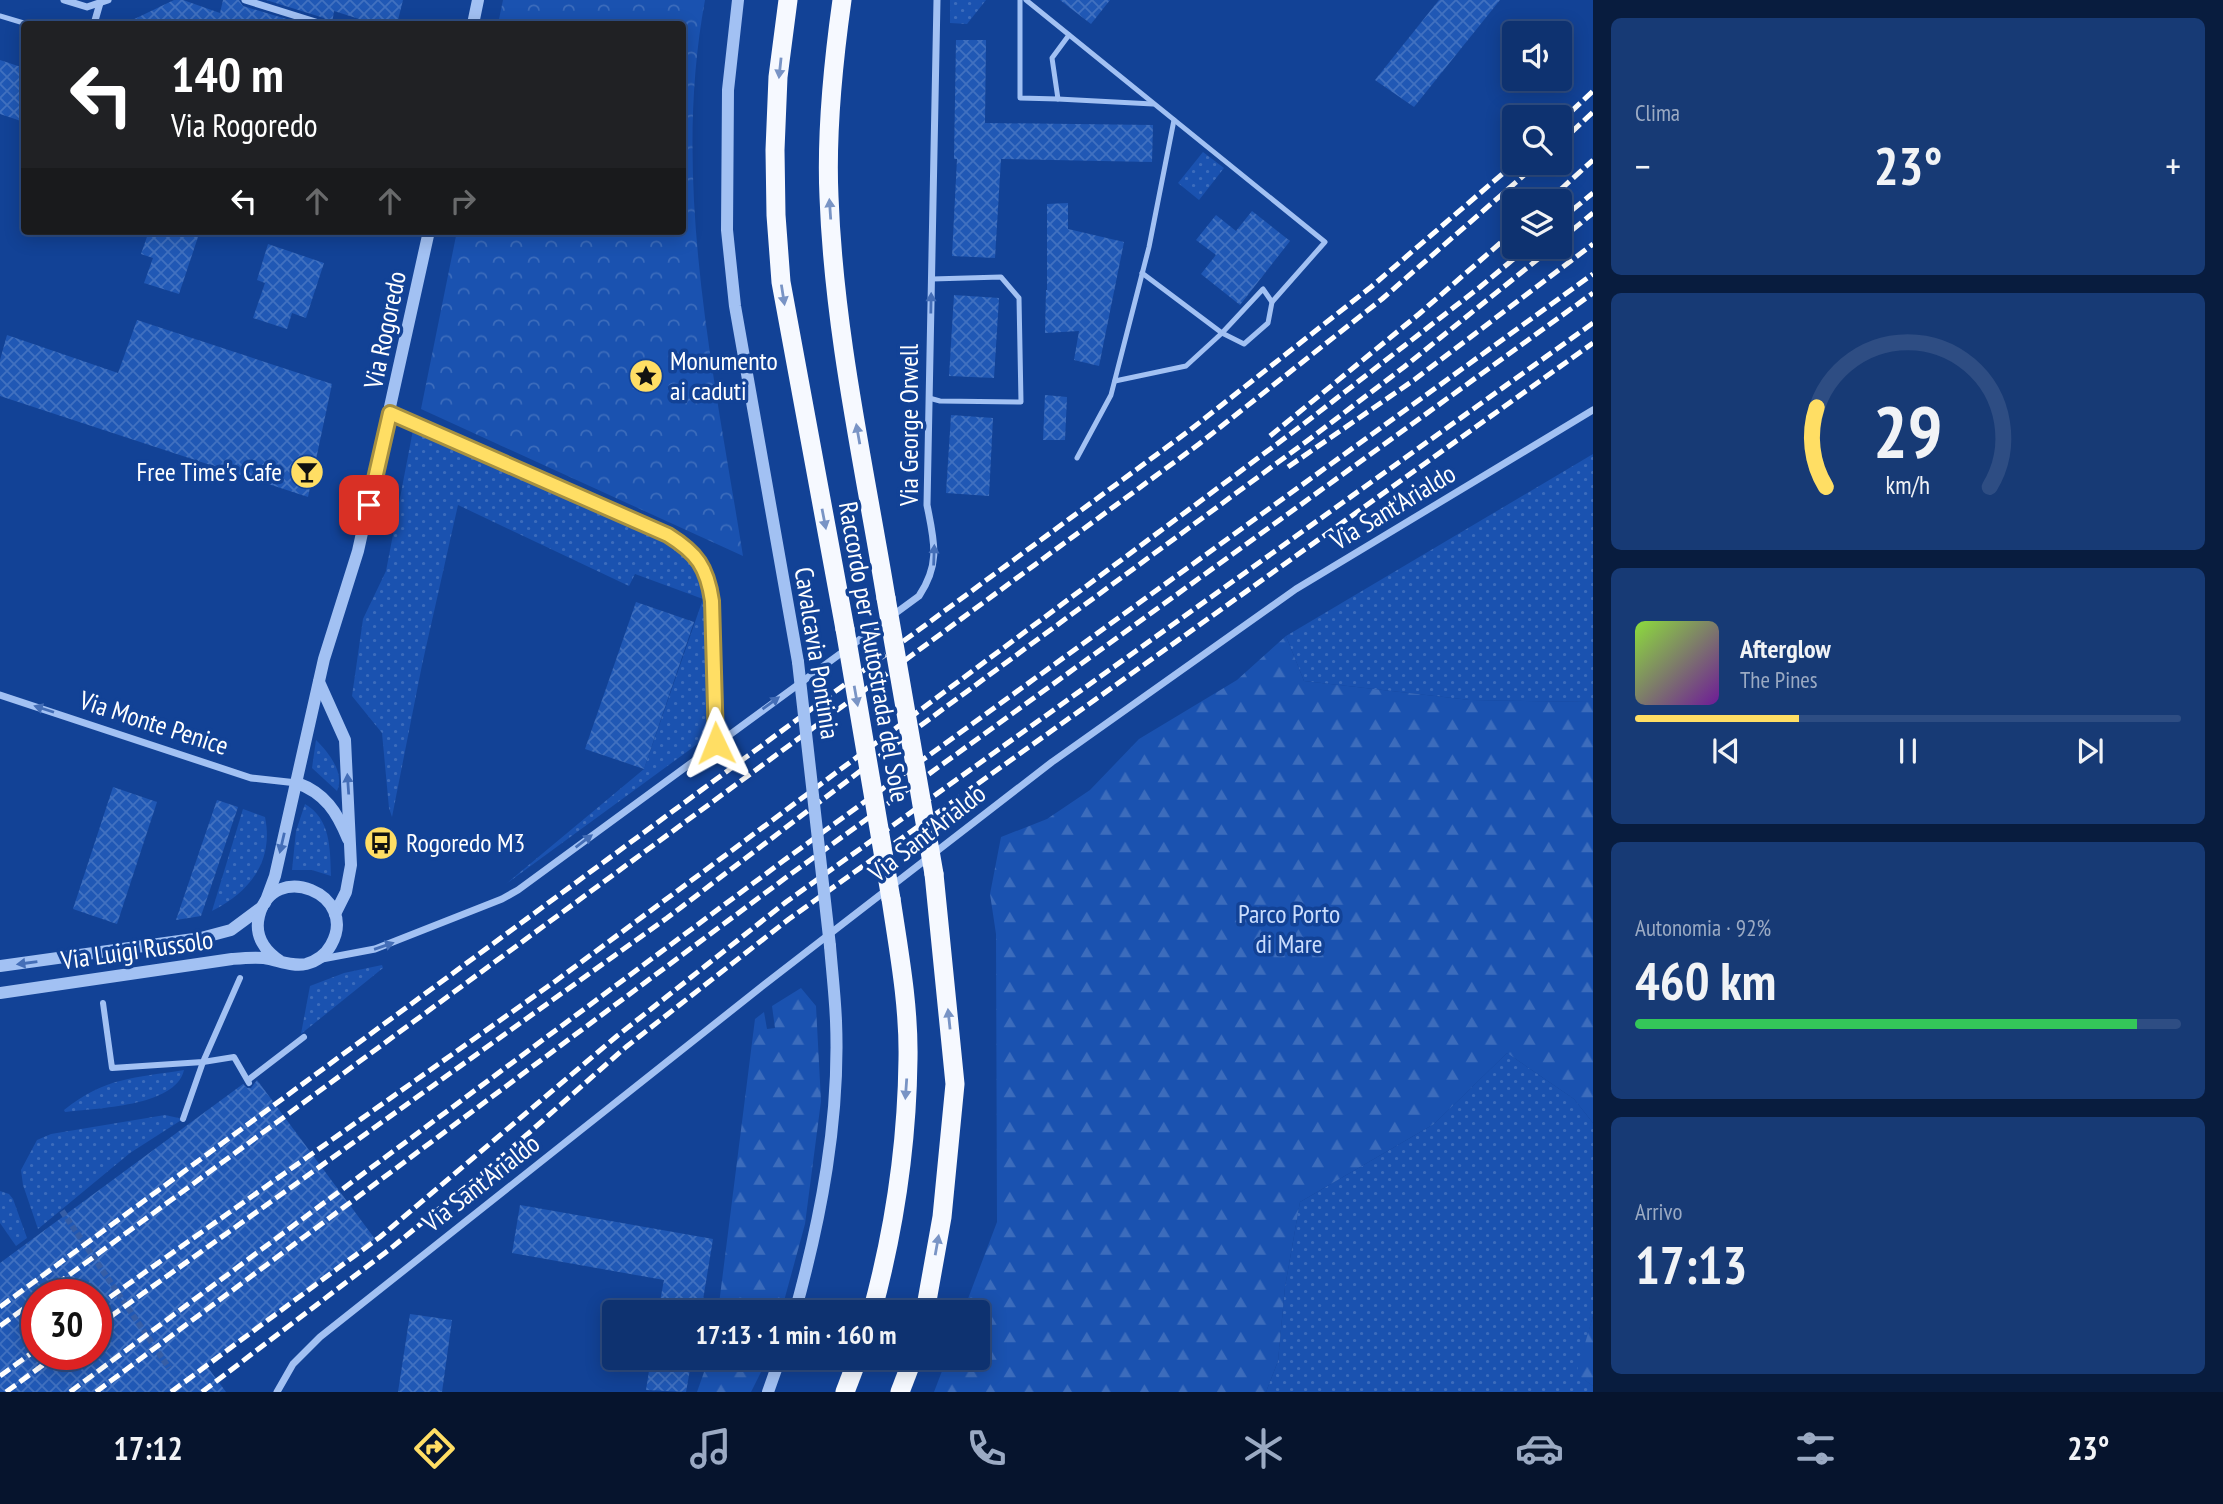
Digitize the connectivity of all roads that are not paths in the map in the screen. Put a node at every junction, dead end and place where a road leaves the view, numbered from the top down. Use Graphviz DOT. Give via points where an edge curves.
graph roads {
  1 [pos="64,0"];
  2 [pos="108,0"];
  3 [pos="245,0"];
  4 [pos="478,0"];
  5 [pos="738,0"];
  6 [pos="788,0"];
  7 [pos="842,0"];
  8 [pos="937,0"];
  9 [pos="1020,0"];
  10 [pos="1026,0"];
  11 [pos="100,3"];
  12 [pos="0,16"];
  13 [pos="95,21"];
  14 [pos="312,21"];
  15 [pos="474,21"];
  16 [pos="21,22"];
  17 [pos="1069,34"];
  18 [pos="1058,99"];
  19 [pos="1154,104"];
  20 [pos="1174,120"];
  21 [pos="428,235"];
  22 [pos="1142,273"];
  23 [pos="932,279"];
  24 [pos="1272,302"];
  25 [pos="1222,332"];
  26 [pos="1115,381"];
  27 [pos="929,398"];
  28 [pos="1593,410"];
  29 [pos="390,413"];
  30 [pos="1077,458"];
  31 [pos="319,682"];
  32 [pos="0,695"];
  33 [pos="716,743"];
  34 [pos="297,783"];
  35 [pos="352,849"];
  36 [pos="264,904"];
  37 [pos="335,914"];
  38 [pos="317,960"];
  39 [pos="280,961"];
  40 [pos="0,966"];
  41 [pos="240,978"];
  42 [pos="0,993"];
  43 [pos="103,1003"];
  44 [pos="303,1037"];
  45 [pos="203,1062"];
  46 [pos="183,1119"];
  47 [pos="797,1300"];
  48 [pos="875,1300"];
  49 [pos="927,1300"];
  50 [pos="776,1370"];
  51 [pos="853,1370"];
  52 [pos="908,1370"];
  53 [pos="277,1392"];
  54 [pos="768,1392"];
  55 [pos="845,1392"];
  56 [pos="900,1392"];
  1 -- 11 [label="street" via="87,7"];
  2 -- 11 [label="street"];
  3 -- 14 [label="street"];
  4 -- 15 [label="street"];
  5 -- 47 [label="street, Cavalcavia Pontinia, bridge" via="728,90 727,230 735,306 798,662 836,1022 827,1165"];
  6 -- 48 [label="highway, Raccordo per l'Autostrada del Sole, one-way, bridge" via="775,150 781,282 903,980 908,1058 899,1178"];
  49 -- 7 [label="highway, Raccordo per l'Autostrada del Sole, one-way, bridge" via="942,1217 955,1084 934,874 845,356 834,265 829,195 831,106"];
  8 -- 23 [label="street, Via George Orwell"];
  9 -- 18 [label="lane" via="1020,98"];
  10 -- 17 [label="lane"];
  11 -- 13 [label="street"];
  12 -- 16 [label="lane"];
  17 -- 18 [label="lane" via="1052,58"];
  17 -- 19 [label="lane"];
  18 -- 19 [label="lane"];
  19 -- 20 [label="lane"];
  20 -- 22 [label="lane"];
  20 -- 24 [label="lane" via="1325,242"];
  21 -- 29 [label="street, Via Rogoredo"];
  22 -- 25 [label="lane"];
  22 -- 26 [label="lane"];
  27 -- 23 [label="street, Via George Orwell, one-way"];
  23 -- 27 [label="lane" via="1001,276 1019,298 1021,402"];
  24 -- 25 [label="lane" via="1263,289"];
  24 -- 25 [label="lane" via="1268,323 1244,344"];
  25 -- 26 [label="lane" via="1186,366"];
  26 -- 30 [label="lane"];
  33 -- 27 [label="street, Via George Orwell, one-way" via="919,596 929,582 935,547 927,505"];
  28 -- 53 [label="street, Via Sant'Arialdo" via="1296,589 1052,762 320,1337 293,1364"];
  29 -- 31 [label="street, Via Rogoredo" via="358,551"];
  29 -- 33 [label="street" via="668,535 688,548 702,565 712,601"];
  31 -- 34 [label="street, Via Rogoredo"];
  35 -- 31 [label="street, one-way" via="345,740"];
  34 -- 32 [label="street, Via Monte Penice, one-way" via="251,778"];
  38 -- 33 [label="street, Via George Orwell, one-way" via="375,949 502,899"];
  34 -- 35 [label="street" via="329,802"];
  34 -- 36 [label="street, Via Rogoredo, one-way"];
  35 -- 37 [label="street" via="346,892"];
  36 -- 37 [label="street" via="283,888 309,887 329,902"];
  36 -- 39 [label="street" via="258,917 261,943"];
  36 -- 40 [label="street, Via Luigi Russolo, one-way" via="231,930 201,938"];
  37 -- 38 [label="street" via="334,940"];
  38 -- 39 [label="street" via="293,965"];
  39 -- 42 [label="street, Via Luigi Russolo" via="232,959"];
  41 -- 45 [label="street"];
  43 -- 45 [label="street" via="112,1068"];
  44 -- 45 [label="street" via="249,1081 233,1057"];
  45 -- 46 [label="street"];
  50 -- 54 [label="street"];
  51 -- 55 [label="highway"];
  52 -- 56 [label="highway"];
}
